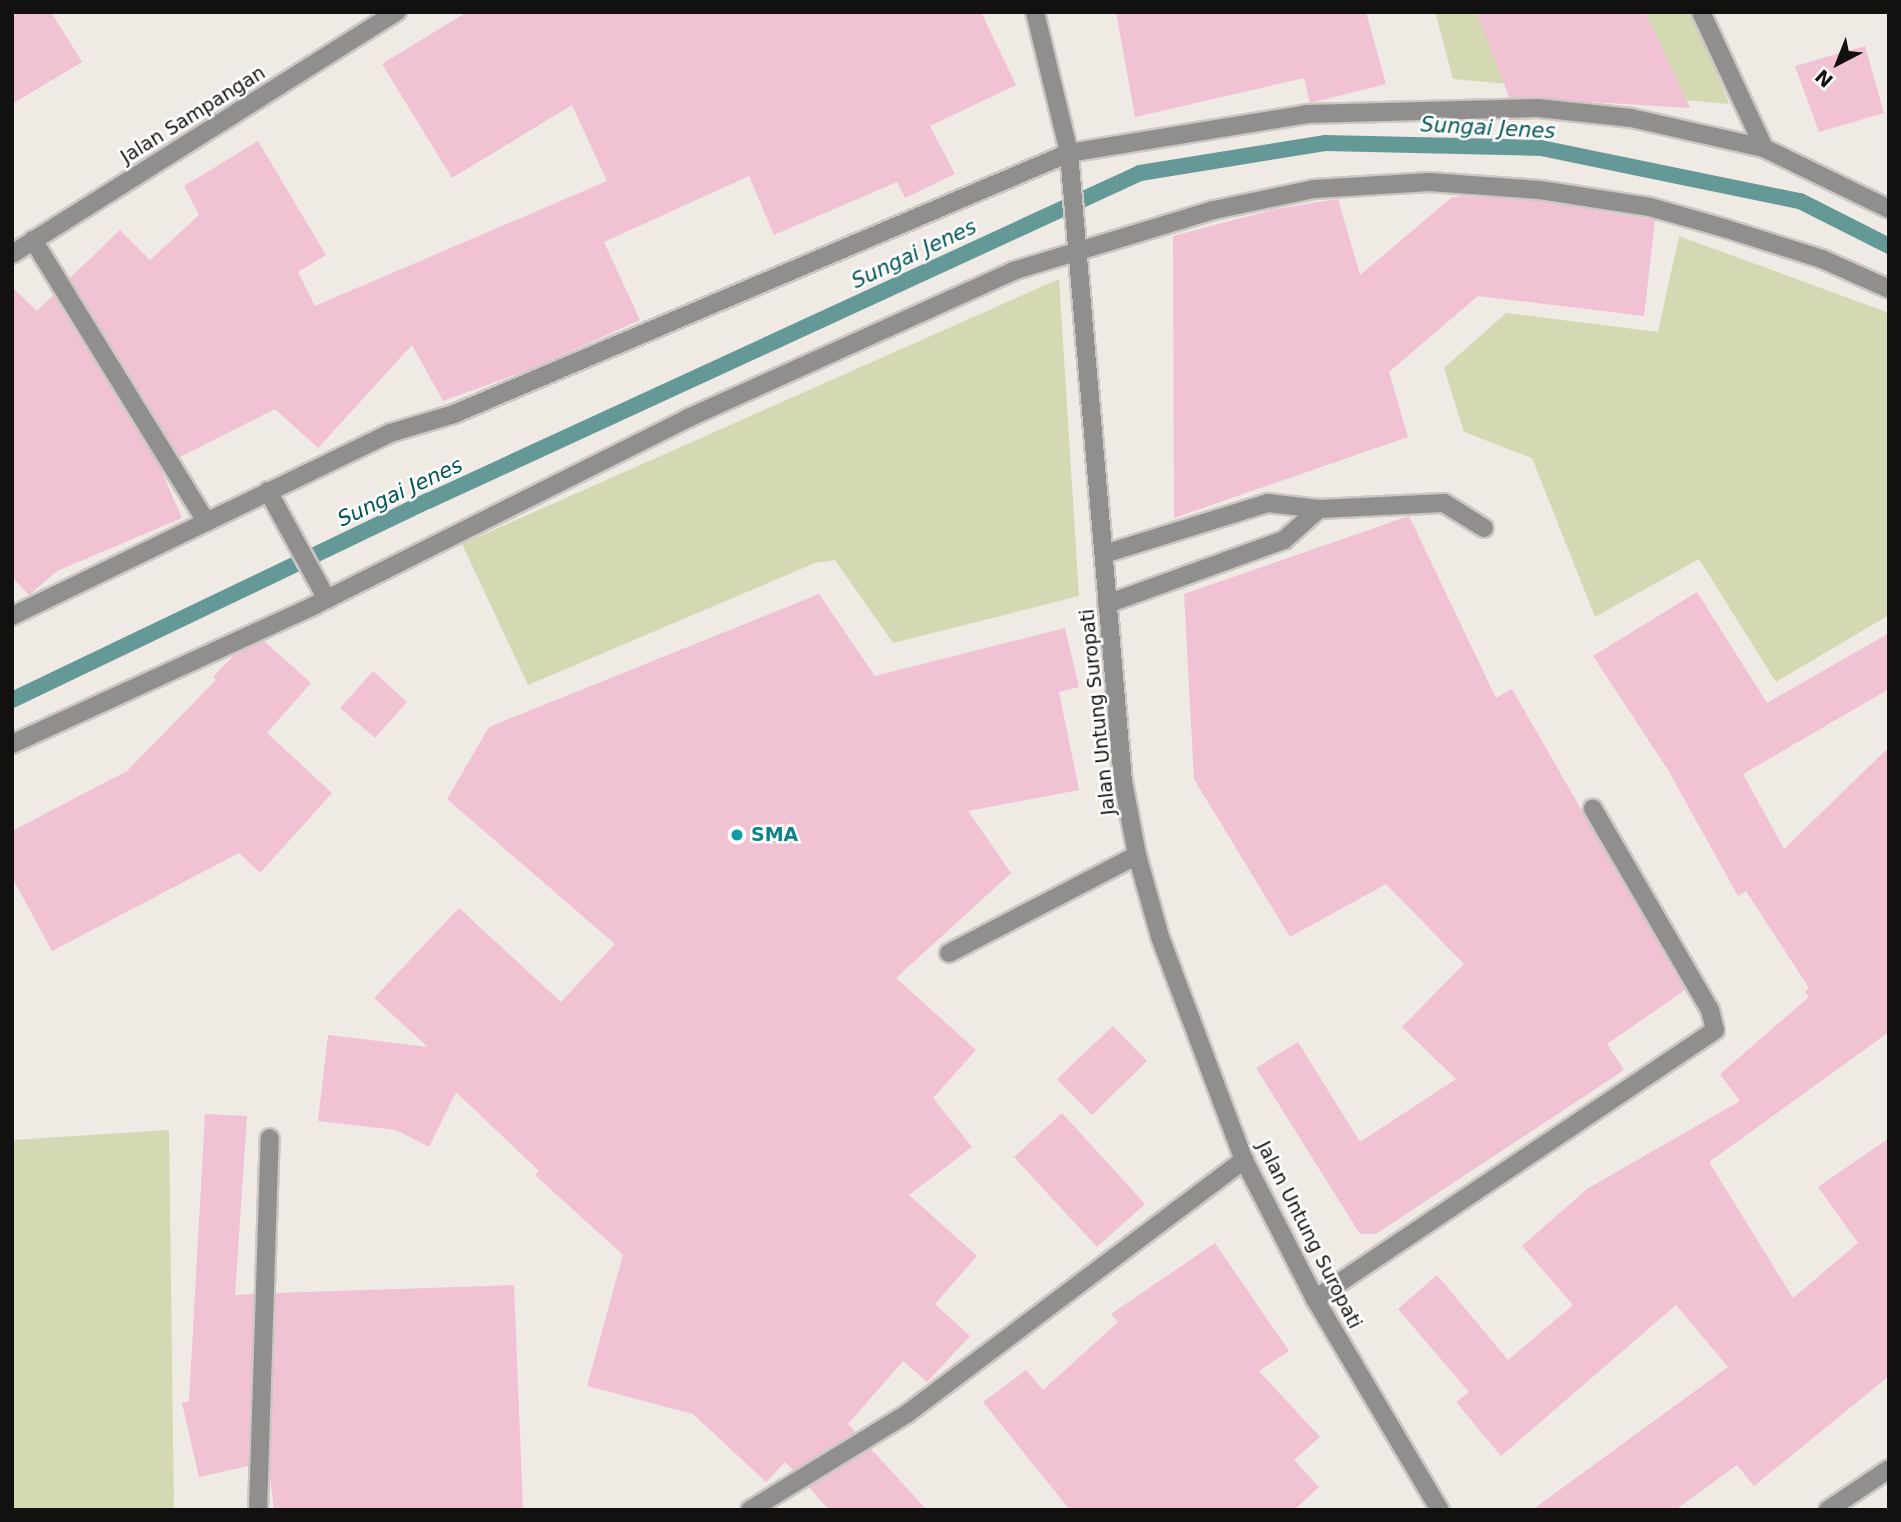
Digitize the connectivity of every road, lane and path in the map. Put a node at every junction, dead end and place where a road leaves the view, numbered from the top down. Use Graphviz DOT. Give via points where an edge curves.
graph roads {
  1 [pos="397,12"];
  2 [pos="1035,12"];
  3 [pos="1701,12"];
  4 [pos="1764,148"];
  5 [pos="1069,157"];
  6 [pos="1889,209"];
  7 [pos="33,240"];
  8 [pos="1078,242"];
  9 [pos="12,254"];
  10 [pos="1889,289"];
  11 [pos="268,491"];
  12 [pos="1320,509"];
  13 [pos="205,520"];
  14 [pos="1484,528"];
  15 [pos="1104,554"];
  16 [pos="327,599"];
  17 [pos="1107,604"];
  18 [pos="12,616"];
  19 [pos="12,744"];
  20 [pos="1593,809"];
  21 [pos="1137,855"];
  22 [pos="949,953"];
  23 [pos="270,1138"];
  24 [pos="1244,1160"];
  25 [pos="1315,1298"];
  26 [pos="1889,1469"];
  27 [pos="258,1510"];
  28 [pos="750,1510"];
  29 [pos="1440,1510"];
  30 [pos="1828,1510"];
  1 -- 7 [label="street, Jalan Sampangan"];
  2 -- 5 [label="street, Jalan Untung Suropati"];
  3 -- 4 [label="street"];
  4 -- 5 [label="street" via="1631,118 1538,108 1306,114"];
  4 -- 6 [label="street"];
  5 -- 8 [label="street, Jalan Untung Suropati"];
  5 -- 11 [label="street" via="454,414 390,433"];
  7 -- 9 [label="street, Jalan Sampangan"];
  7 -- 13 [label="street"];
  8 -- 10 [label="street" via="1314,188 1430,182 1540,190 1650,208 1822,259"];
  8 -- 15 [label="street, Jalan Untung Suropati"];
  8 -- 16 [label="street" via="688,418"];
  11 -- 13 [label="street"];
  11 -- 16 [label="street"];
  12 -- 14 [label="street" via="1444,503"];
  12 -- 15 [label="street" via="1268,503"];
  12 -- 17 [label="street" via="1284,540"];
  13 -- 18 [label="street"];
  15 -- 17 [label="street, Jalan Untung Suropati"];
  16 -- 19 [label="street"];
  17 -- 21 [label="street, Jalan Untung Suropati" via="1124,781"];
  20 -- 25 [label="street" via="1710,1010 1715,1030"];
  21 -- 22 [label="street"];
  21 -- 24 [label="street, Jalan Untung Suropati" via="1160,937"];
  23 -- 27 [label="street"];
  24 -- 25 [label="street, Jalan Untung Suropati"];
  24 -- 28 [label="street" via="908,1413"];
  25 -- 29 [label="street, Jalan Untung Suropati"];
  26 -- 30 [label="street"];
}
